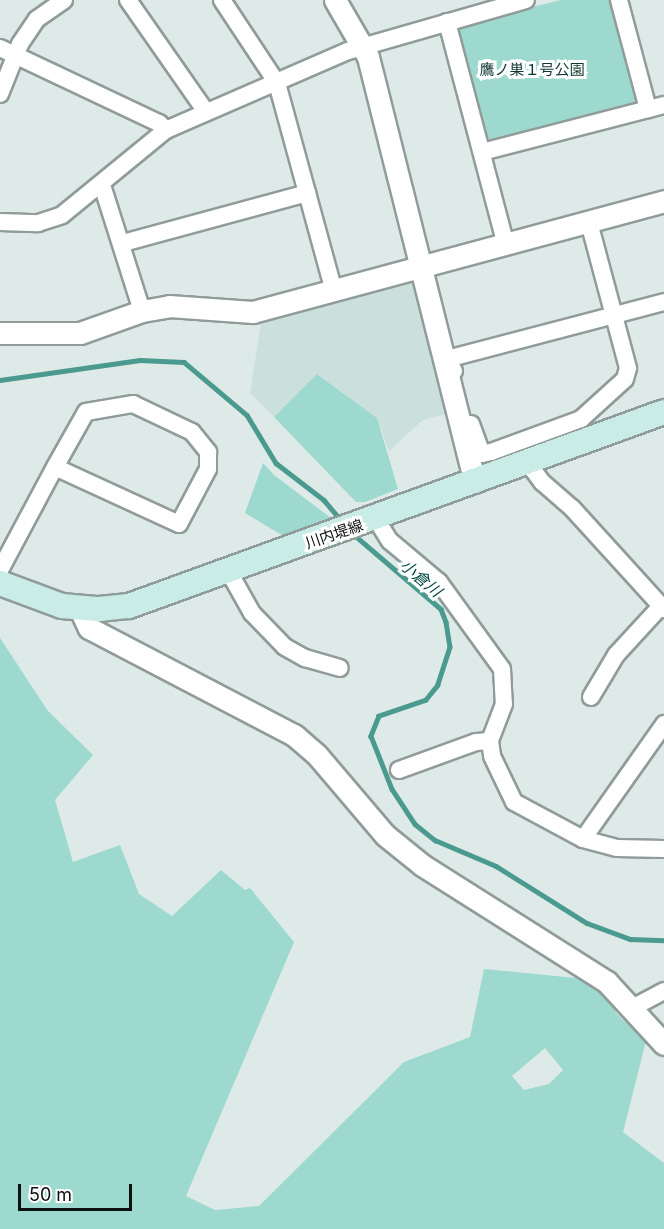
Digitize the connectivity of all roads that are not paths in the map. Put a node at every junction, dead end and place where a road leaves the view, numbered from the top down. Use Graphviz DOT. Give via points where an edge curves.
graph roads {
  1 [pos="64,0"];
  2 [pos="128,0"];
  3 [pos="222,0"];
  4 [pos="335,0"];
  5 [pos="526,0"];
  6 [pos="619,0"];
  7 [pos="447,22"];
  8 [pos="363,45"];
  9 [pos="7,51"];
  10 [pos="277,83"];
  11 [pos="0,94"];
  12 [pos="656,107"];
  13 [pos="206,112"];
  14 [pos="166,130"];
  15 [pos="482,152"];
  16 [pos="102,185"];
  17 [pos="307,193"];
  18 [pos="664,201"];
  19 [pos="0,222"];
  20 [pos="589,222"];
  21 [pos="123,243"];
  22 [pos="506,245"];
  23 [pos="424,267"];
  24 [pos="334,291"];
  25 [pos="664,302"];
  26 [pos="142,311"];
  27 [pos="614,315"];
  28 [pos="0,333"];
  29 [pos="447,359"];
  30 [pos="664,412"];
  31 [pos="527,462"];
  32 [pos="56,467"];
  33 [pos="475,482"];
  34 [pos="357,526"];
  35 [pos="0,570"];
  36 [pos="229,572"];
  37 [pos="0,583"];
  38 [pos="663,607"];
  39 [pos="80,609"];
  40 [pos="340,668"];
  41 [pos="591,697"];
  42 [pos="664,724"];
  43 [pos="490,741"];
  44 [pos="399,770"];
  45 [pos="583,839"];
  46 [pos="664,849"];
  47 [pos="664,991"];
  48 [pos="634,1007"];
  49 [pos="664,1044"];
  1 -- 9 [label="street" via="37,19"];
  2 -- 13 [label="street"];
  3 -- 10 [label="street"];
  4 -- 8 [label="street"];
  5 -- 7 [label="street"];
  6 -- 12 [label="street"];
  7 -- 8 [label="street"];
  7 -- 15 [label="street"];
  8 -- 10 [label="street"];
  8 -- 23 [label="street"];
  9 -- 11 [label="street"];
  9 -- 14 [label="street" via="159,123"];
  10 -- 13 [label="street"];
  10 -- 17 [label="street"];
  12 -- 15 [label="street"];
  13 -- 14 [label="street"];
  14 -- 16 [label="street"];
  15 -- 22 [label="street"];
  16 -- 19 [label="street" via="69,212 46,222"];
  16 -- 21 [label="street"];
  17 -- 21 [label="street"];
  17 -- 24 [label="street"];
  18 -- 20 [label="street"];
  20 -- 22 [label="street"];
  20 -- 27 [label="street"];
  21 -- 26 [label="street"];
  22 -- 23 [label="street"];
  23 -- 24 [label="street"];
  23 -- 29 [label="street"];
  24 -- 26 [label="street" via="253,312 181,305"];
  25 -- 27 [label="street"];
  26 -- 28 [label="street" via="80,333"];
  27 -- 29 [label="street"];
  27 -- 29 [label="street" via="628,368 622,384 580,419 482,454 476,446 458,377"];
  29 -- 33 [label="street" via="447,382"];
  30 -- 31 [label="main road, 川内堤線"];
  31 -- 33 [label="main road, 川内堤線"];
  31 -- 38 [label="street"];
  32 -- 32 [label="street" via="86,412 134,404 192,432 208,452 210,463 179,524"];
  32 -- 35 [label="street"];
  33 -- 34 [label="main road, 川内堤線"];
  34 -- 36 [label="main road, 川内堤線"];
  34 -- 43 [label="street" via="390,541 439,582 498,661 505,697"];
  36 -- 39 [label="main road, 川内堤線" via="129,606"];
  36 -- 40 [label="street" via="252,613 285,647 305,658"];
  37 -- 39 [label="main road, 川内堤線" via="46,602"];
  38 -- 41 [label="street" via="616,655"];
  39 -- 48 [label="street" via="88,628 294,735 317,755 373,823 411,856 599,977"];
  42 -- 45 [label="street"];
  43 -- 44 [label="street" via="476,742"];
  43 -- 45 [label="street" via="492,756 514,802"];
  45 -- 46 [label="street" via="617,848"];
  47 -- 48 [label="street"];
  48 -- 49 [label="street"];
}
